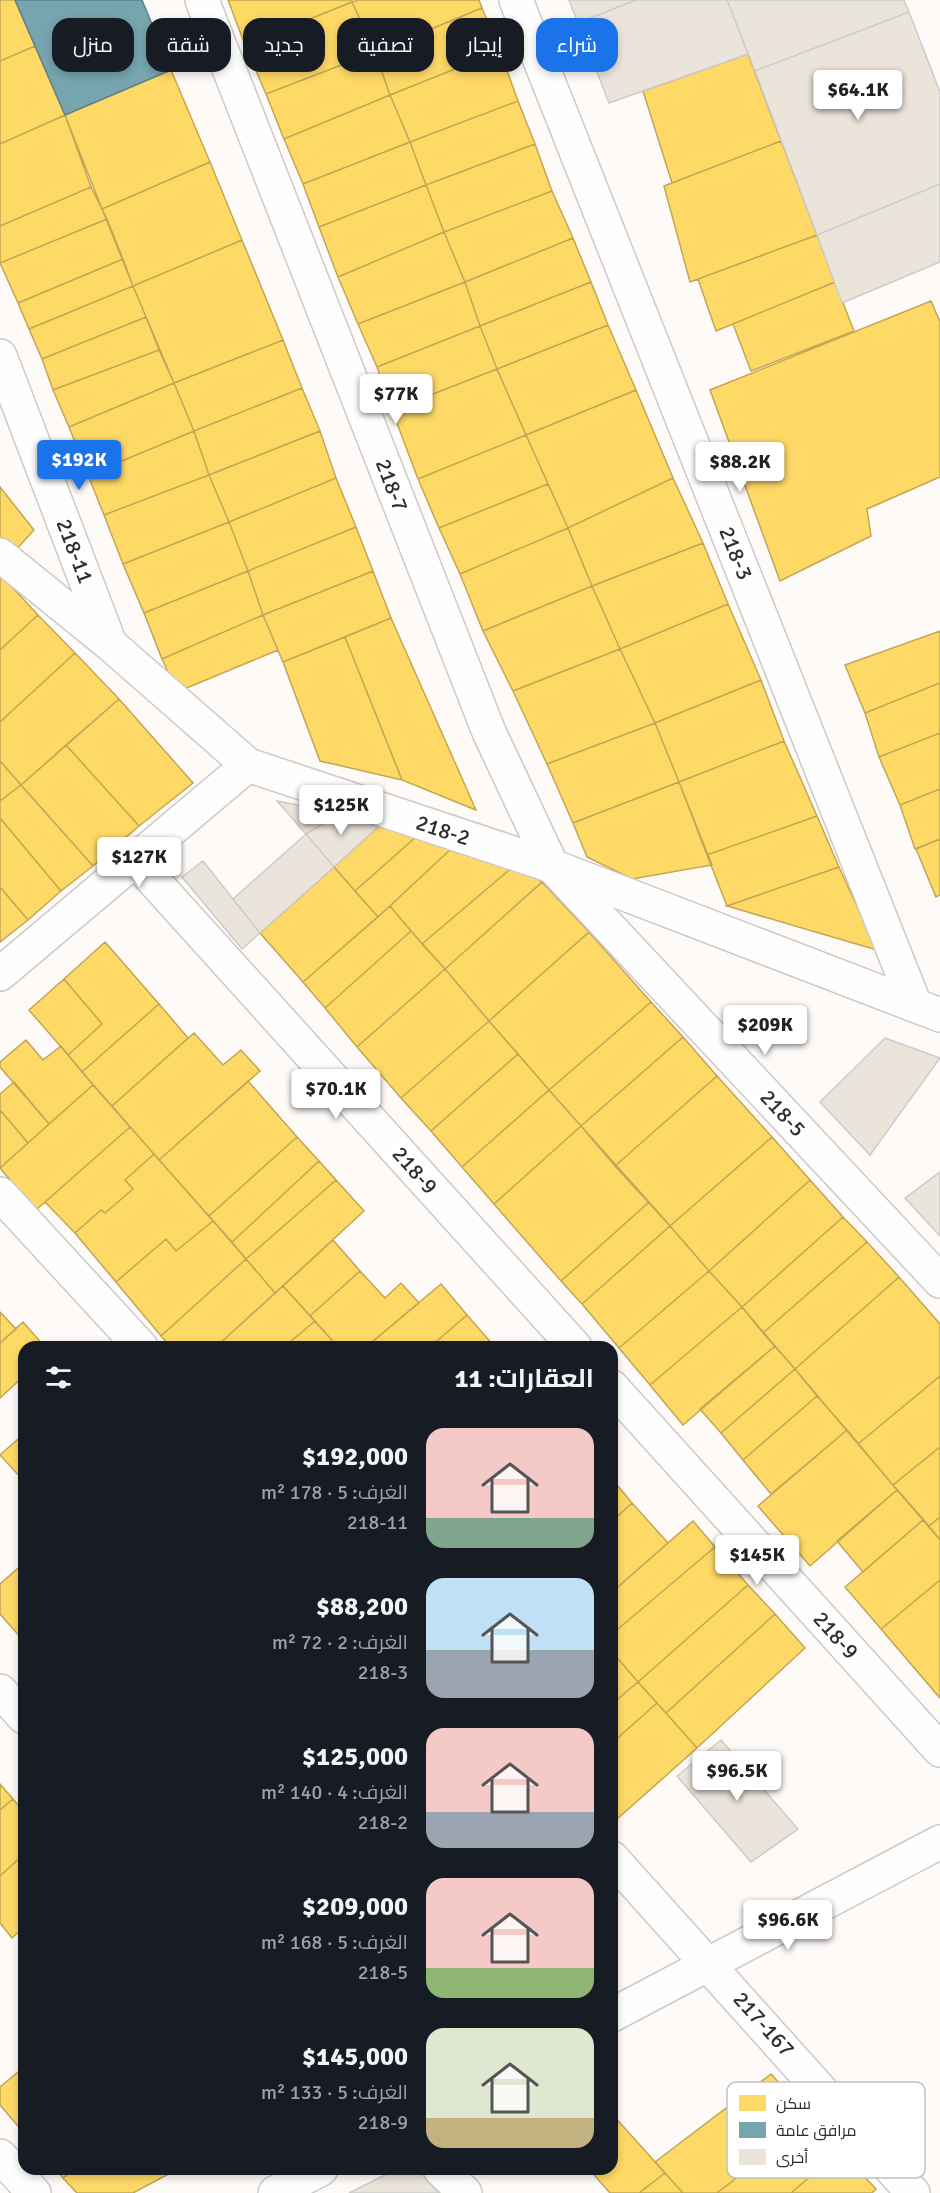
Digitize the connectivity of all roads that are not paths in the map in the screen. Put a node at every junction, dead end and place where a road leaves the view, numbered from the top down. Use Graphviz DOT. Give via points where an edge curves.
graph roads {
  1 [pos="202,0"];
  2 [pos="516,0"];
  3 [pos="0,356"];
  4 [pos="0,555"];
  5 [pos="111,645"];
  6 [pos="248,765"];
  7 [pos="134,859"];
  8 [pos="552,866"];
  9 [pos="0,974"];
  10 [pos="928,1010"];
  11 [pos="0,1194"];
  12 [pos="940,1281"];
  13 [pos="135,1341"];
  14 [pos="570,1341"];
  15 [pos="618,1395"];
  16 [pos="0,1691"];
  17 [pos="18,1710"];
  18 [pos="940,1750"];
  19 [pos="940,1842"];
  20 [pos="618,1864"];
  21 [pos="710,1963"];
  22 [pos="618,2012"];
  23 [pos="815,2082"];
  24 [pos="0,2156"];
  25 [pos="310,2175"];
  26 [pos="446,2175"];
  27 [pos="900,2178"];
  28 [pos="34,2193"];
  29 [pos="275,2193"];
  30 [pos="465,2193"];
  31 [pos="913,2193"];
  1 -- 8 [label="street, 218-7" via="489,732"];
  2 -- 10 [label="street, 218-3"];
  3 -- 5 [label="street, 218-11"];
  4 -- 5 [label="street, 218-2"];
  5 -- 6 [label="street, 218-2"];
  6 -- 7 [label="street"];
  6 -- 8 [label="street, 218-2"];
  7 -- 9 [label="street"];
  7 -- 14 [label="street, 218-9"];
  8 -- 10 [label="street, 218-2"];
  8 -- 12 [label="street, 218-5"];
  11 -- 13 [label="street"];
  15 -- 18 [label="street, 218-9"];
  16 -- 17 [label="street"];
  19 -- 21 [label="street"];
  20 -- 21 [label="street, 217-167"];
  21 -- 22 [label="street"];
  21 -- 23 [label="street, 217-167"];
  24 -- 28 [label="street"];
  25 -- 29 [label="street"];
  26 -- 30 [label="street"];
  27 -- 31 [label="street, 217-167"];
}
